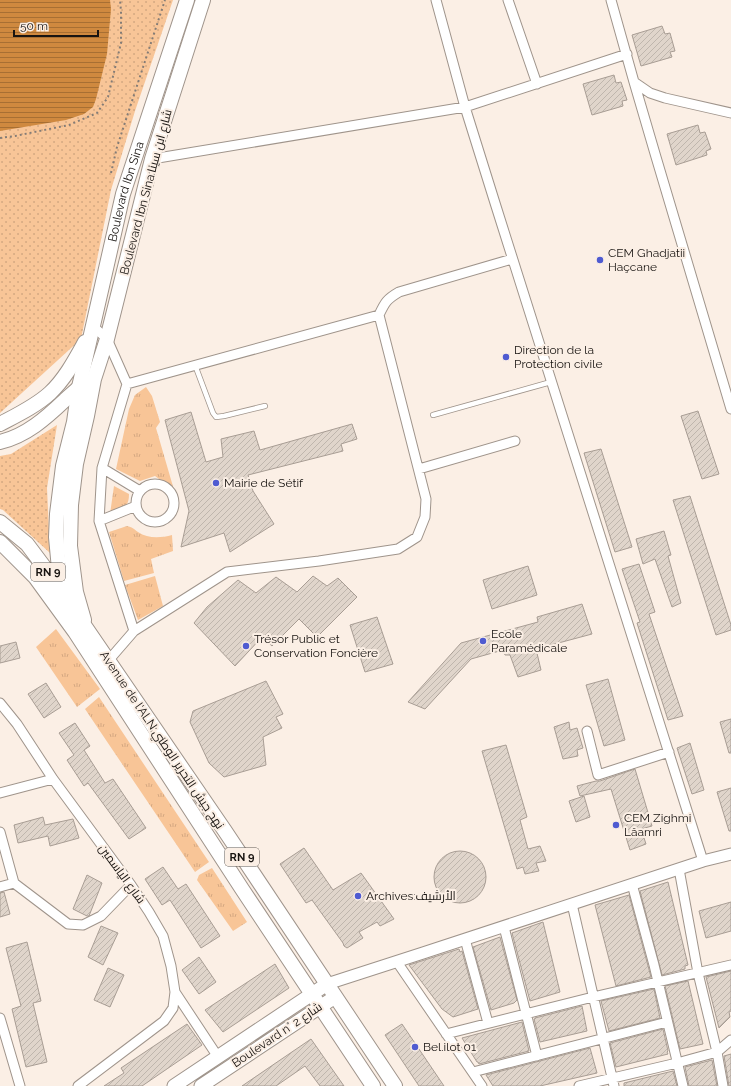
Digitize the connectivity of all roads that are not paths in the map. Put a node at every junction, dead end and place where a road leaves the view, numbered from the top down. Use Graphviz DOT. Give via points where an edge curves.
graph roads {
  1 [pos="187,0"];
  2 [pos="203,0"];
  3 [pos="436,0"];
  4 [pos="508,0"];
  5 [pos="611,0"];
  6 [pos="627,54"];
  7 [pos="634,82"];
  8 [pos="536,84"];
  9 [pos="465,107"];
  10 [pos="731,113"];
  11 [pos="152,159"];
  12 [pos="512,259"];
  13 [pos="379,314"];
  14 [pos="93,326"];
  15 [pos="107,339"];
  16 [pos="195,365"];
  17 [pos="551,382"];
  18 [pos="127,384"];
  19 [pos="79,387"];
  20 [pos="265,406"];
  21 [pos="731,409"];
  22 [pos="433,415"];
  23 [pos="0,424"];
  24 [pos="515,441"];
  25 [pos="0,442"];
  26 [pos="102,468"];
  27 [pos="419,469"];
  28 [pos="140,491"];
  29 [pos="136,506"];
  30 [pos="99,521"];
  31 [pos="0,522"];
  32 [pos="0,542"];
  33 [pos="68,602"];
  34 [pos="81,631"];
  35 [pos="134,631"];
  36 [pos="108,661"];
  37 [pos="0,703"];
  38 [pos="587,731"];
  39 [pos="669,752"];
  40 [pos="53,779"];
  41 [pos="0,793"];
  42 [pos="0,832"];
  43 [pos="731,854"];
  44 [pos="703,861"];
  45 [pos="679,869"];
  46 [pos="14,883"];
  47 [pos="632,884"];
  48 [pos="131,885"];
  49 [pos="0,887"];
  50 [pos="572,904"];
  51 [pos="504,927"];
  52 [pos="465,939"];
  53 [pos="397,962"];
  54 [pos="731,965"];
  55 [pos="698,973"];
  56 [pos="346,977"];
  57 [pos="658,982"];
  58 [pos="327,984"];
  59 [pos="175,992"];
  60 [pos="312,994"];
  61 [pos="335,997"];
  62 [pos="593,997"];
  63 [pos="320,1006"];
  64 [pos="526,1014"];
  65 [pos="0,1018"];
  66 [pos="667,1022"];
  67 [pos="488,1024"];
  68 [pos="446,1034"];
  69 [pos="603,1039"];
  70 [pos="731,1040"];
  71 [pos="717,1052"];
  72 [pos="218,1056"];
  73 [pos="537,1056"];
  74 [pos="677,1064"];
  75 [pos="473,1072"];
  76 [pos="613,1082"];
  77 [pos="20,1086"];
  78 [pos="78,1086"];
  79 [pos="174,1086"];
  80 [pos="201,1086"];
  81 [pos="373,1086"];
  82 [pos="395,1086"];
  83 [pos="482,1086"];
  84 [pos="579,1086"];
  85 [pos="683,1086"];
  86 [pos="723,1086"];
  1 -- 14 [label="main road, Boulevard Ibn Sina" via="123,194"];
  2 -- 11 [label="main road, Boulevard Ibn Sina:شارع ابن سينا"];
  3 -- 9 [label="street"];
  4 -- 8 [label="street"];
  5 -- 6 [label="street"];
  6 -- 7 [label="street"];
  6 -- 8 [label="street"];
  7 -- 10 [label="street" via="650,93 665,98"];
  7 -- 21 [label="street"];
  8 -- 9 [label="street"];
  9 -- 11 [label="street"];
  9 -- 12 [label="street"];
  11 -- 15 [label="main road, Boulevard Ibn Sina:شارع ابن سينا"];
  12 -- 13 [label="street" via="399,292 390,298"];
  12 -- 17 [label="street"];
  13 -- 16 [label="street"];
  13 -- 27 [label="street"];
  14 -- 15 [label="street"];
  14 -- 19 [label="main road, Boulevard Ibn Sina"];
  14 -- 23 [label="main road" via="72,365 50,393 26,411"];
  15 -- 18 [label="street"];
  15 -- 19 [label="main road, Boulevard Ibn Sina"];
  15 -- 34 [label="main road" via="94,378 76,464 71,505 70,546"];
  16 -- 18 [label="street"];
  16 -- 20 [label="lane" via="212,413 216,417"];
  17 -- 22 [label="lane"];
  17 -- 39 [label="street"];
  18 -- 26 [label="street"];
  19 -- 25 [label="main road, Boulevard Ibn Sina" via="30,429"];
  19 -- 33 [label="main road, Boulevard Ibn Sina" via="74,422 63,466 57,514 59,569"];
  24 -- 27 [label="street"];
  26 -- 28 [label="street"];
  26 -- 30 [label="street"];
  27 -- 35 [label="street" via="426,498 425,517 417,537 398,549 227,572"];
  28 -- 29 [label="street"];
  28 -- 29 [label="street" via="151,484 164,487 172,496 173,509 166,519 153,522 142,517"];
  29 -- 30 [label="street"];
  30 -- 35 [label="street"];
  31 -- 33 [label="main road, RN 9" via="27,544"];
  32 -- 34 [label="main road, Avenue de l'ALN;نهج جيش التحرير الوطني / RN 9" via="35,577"];
  33 -- 34 [label="main road, Boulevard Ibn Sina"];
  34 -- 36 [label="main road, Avenue de l'ALN;نهج جيش التحرير الوطني / RN 9"];
  34 -- 60 [label="main road, Avenue de l'ALN;نهج جيش التحرير الوطني / RN 9"];
  35 -- 36 [label="street"];
  36 -- 58 [label="main road, Avenue de l'ALN;نهج جيش التحرير الوطني / RN 9"];
  37 -- 40 [label="street, شارع الياسمين"];
  38 -- 39 [label="street" via="598,776"];
  39 -- 44 [label="street"];
  40 -- 41 [label="street"];
  40 -- 48 [label="street, شارع الياسمين"];
  42 -- 46 [label="street"];
  43 -- 44 [label="street"];
  44 -- 45 [label="street"];
  45 -- 47 [label="street"];
  45 -- 55 [label="street"];
  46 -- 48 [label="street" via="68,924 83,925 100,916"];
  46 -- 49 [label="street"];
  47 -- 50 [label="street"];
  47 -- 57 [label="street"];
  48 -- 59 [label="street, شارع الياسمين" via="163,936"];
  50 -- 51 [label="street"];
  50 -- 62 [label="street"];
  51 -- 52 [label="street"];
  51 -- 64 [label="street"];
  52 -- 53 [label="street"];
  52 -- 67 [label="street"];
  53 -- 56 [label="street"];
  53 -- 68 [label="street"];
  54 -- 55 [label="street"];
  55 -- 57 [label="street"];
  55 -- 71 [label="street"];
  56 -- 58 [label="street"];
  56 -- 61 [label="street, Boulevard n° شارع 2"];
  57 -- 62 [label="street"];
  57 -- 66 [label="street"];
  58 -- 60 [label="main road, Boulevard n° شارع 2"];
  58 -- 61 [label="main road, Avenue de l'ALN;نهج جيش التحرير الوطني / RN 9"];
  59 -- 72 [label="street, شارع الياسمين"];
  59 -- 78 [label="street" via="173,1008 164,1021"];
  60 -- 63 [label="main road, Avenue de l'ALN;نهج جيش التحرير الوطني"];
  60 -- 72 [label="main road, Boulevard n° شارع 2"];
  61 -- 63 [label="main road, Boulevard n° شارع 2"];
  61 -- 82 [label="main road, Avenue de l'ALN;نهج جيش التحرير الوطني / RN 9"];
  62 -- 64 [label="street"];
  62 -- 69 [label="street"];
  63 -- 80 [label="main road, Boulevard n° شارع 2"];
  63 -- 81 [label="main road, Avenue de l'ALN;نهج جيش التحرير الوطني"];
  64 -- 67 [label="street"];
  64 -- 73 [label="street"];
  65 -- 77 [label="street"];
  66 -- 69 [label="street"];
  66 -- 74 [label="street"];
  67 -- 68 [label="street"];
  68 -- 75 [label="street"];
  69 -- 73 [label="street"];
  69 -- 76 [label="street"];
  70 -- 71 [label="street"];
  71 -- 74 [label="street"];
  71 -- 86 [label="street"];
  72 -- 79 [label="main road, Boulevard n° شارع 2"];
  73 -- 75 [label="street"];
  74 -- 76 [label="street"];
  74 -- 85 [label="street"];
  75 -- 83 [label="street"];
  76 -- 84 [label="street"];
}
